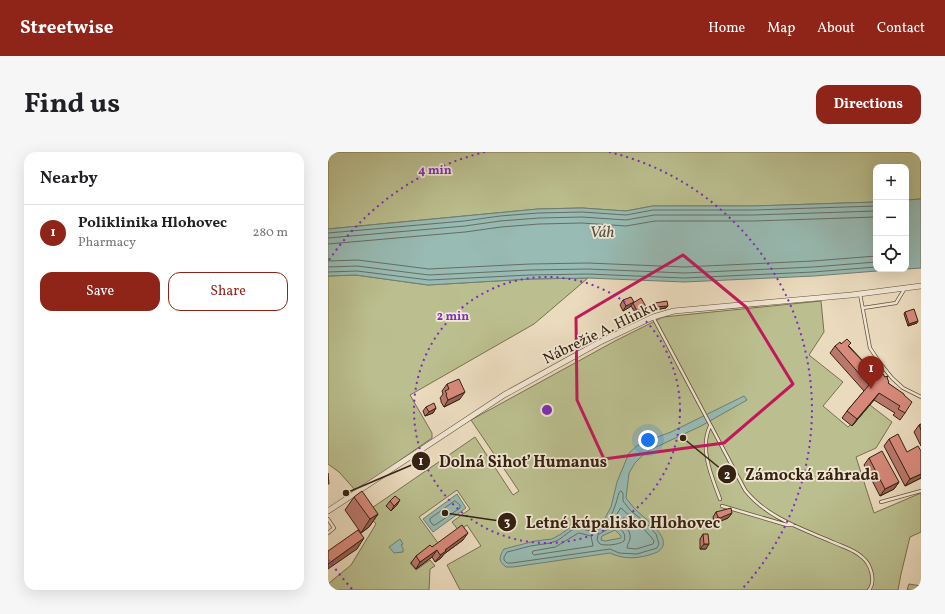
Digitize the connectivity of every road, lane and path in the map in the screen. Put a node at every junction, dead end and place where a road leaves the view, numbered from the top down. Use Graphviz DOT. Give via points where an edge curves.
graph roads {
  1 [pos="921,286"];
  2 [pos="905,288"];
  3 [pos="860,294"];
  4 [pos="863,308"];
  5 [pos="653,317"];
  6 [pos="888,374"];
  7 [pos="885,377"];
  8 [pos="921,397"];
  9 [pos="710,424"];
  10 [pos="921,491"];
  11 [pos="720,499"];
  12 [pos="881,502"];
  13 [pos="722,506"];
  14 [pos="328,511"];
  15 [pos="328,519"];
  16 [pos="795,525"];
  17 [pos="328,533"];
  18 [pos="869,590"];
  1 -- 2 [label="street, Nábrežie A. Hlinku"];
  2 -- 3 [label="street, Nábrežie A. Hlinku"];
  2 -- 4 [label="lane" via="896,303"];
  3 -- 4 [label="lane"];
  3 -- 5 [label="street, Nábrežie A. Hlinku" via="674,311"];
  4 -- 6 [label="lane" via="870,348"];
  5 -- 9 [label="lane"];
  5 -- 14 [label="street, Nábrežie A. Hlinku" via="600,342 504,395"];
  6 -- 7 [label="lane"];
  6 -- 8 [label="lane" via="903,388"];
  9 -- 11 [label="lane" via="706,444 708,460"];
  9 -- 16 [label="lane" via="753,501"];
  10 -- 12 [label="lane"];
  13 -- 16 [label="lane" via="787,525"];
  15 -- 17 [label="lane" via="334,528"];
  16 -- 18 [label="lane" via="863,557 873,576"];
}
